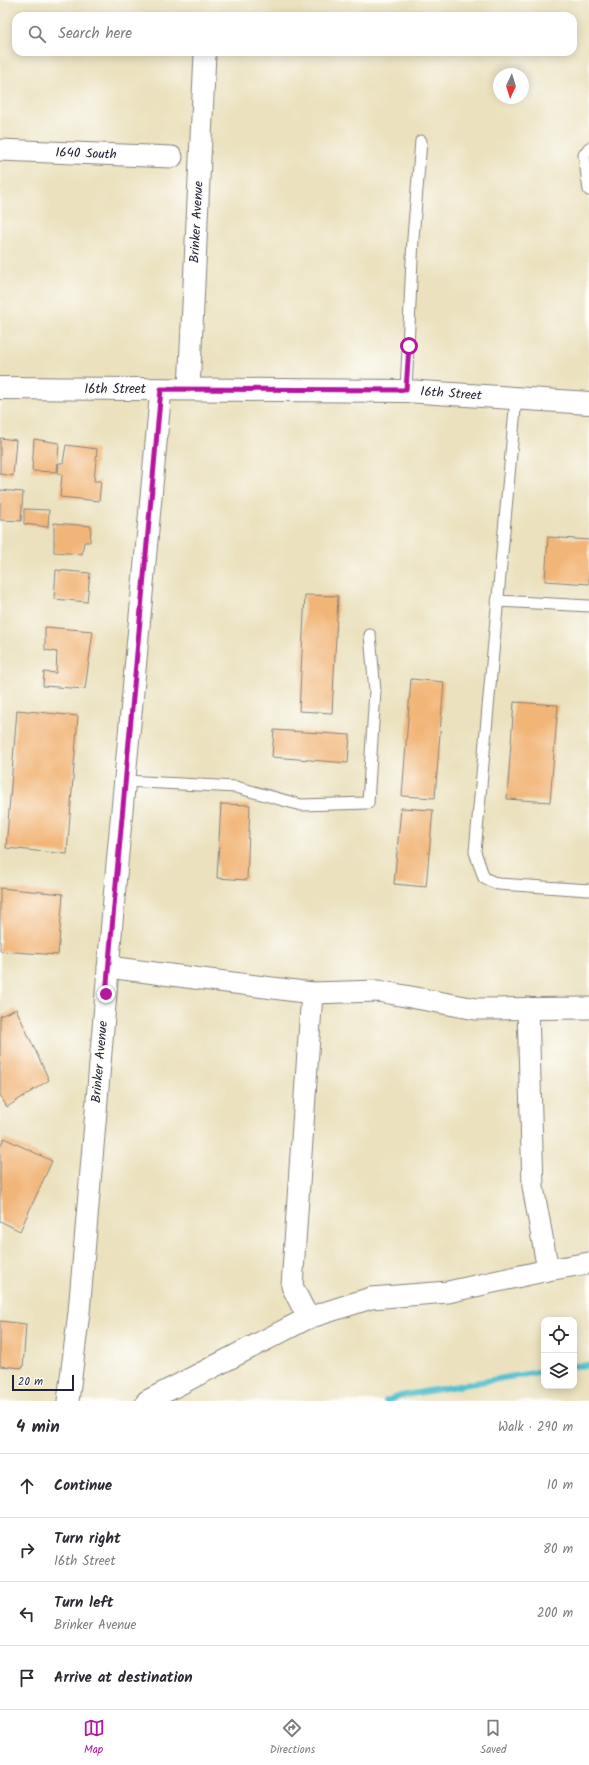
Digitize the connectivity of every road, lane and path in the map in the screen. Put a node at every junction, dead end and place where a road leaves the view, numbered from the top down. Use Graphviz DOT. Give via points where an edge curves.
graph roads {
  1 [pos="205,56"];
  2 [pos="421,141"];
  3 [pos="589,148"];
  4 [pos="0,150"];
  5 [pos="172,157"];
  6 [pos="589,190"];
  7 [pos="0,388"];
  8 [pos="161,389"];
  9 [pos="189,389"];
  10 [pos="406,390"];
  11 [pos="516,398"];
  12 [pos="589,403"];
  13 [pos="497,601"];
  14 [pos="589,606"];
  15 [pos="370,635"];
  16 [pos="124,781"];
  17 [pos="589,890"];
  18 [pos="108,967"];
  19 [pos="312,993"];
  20 [pos="528,1008"];
  21 [pos="589,1008"];
  22 [pos="589,1263"];
  23 [pos="548,1270"];
  24 [pos="308,1318"];
  25 [pos="68,1401"];
  26 [pos="147,1401"];
  1 -- 9 [label="street, Brinker Avenue"];
  2 -- 10 [label="lane" via="413,238"];
  3 -- 6 [label="lane" via="584,155"];
  4 -- 5 [label="street, 1640 South"];
  7 -- 8 [label="street, 16th Street"];
  8 -- 9 [label="street, 16th Street"];
  8 -- 16 [label="street, Brinker Avenue"];
  9 -- 10 [label="street, 16th Street"];
  10 -- 11 [label="street, 16th Street"];
  11 -- 12 [label="street, 16th Street"];
  11 -- 13 [label="lane"];
  13 -- 14 [label="lane"];
  13 -- 17 [label="lane" via="474,852 484,878 498,884"];
  15 -- 16 [label="lane" via="375,691 368,803 301,806 236,787"];
  16 -- 18 [label="street, Brinker Avenue"];
  18 -- 19 [label="street"];
  18 -- 25 [label="street, Brinker Avenue" via="79,1312"];
  19 -- 20 [label="street" via="378,991 476,1009"];
  19 -- 24 [label="street" via="292,1286"];
  20 -- 21 [label="street"];
  20 -- 23 [label="street" via="533,1187"];
  22 -- 23 [label="street"];
  23 -- 24 [label="street" via="448,1292 371,1298"];
  24 -- 26 [label="street"];
}
